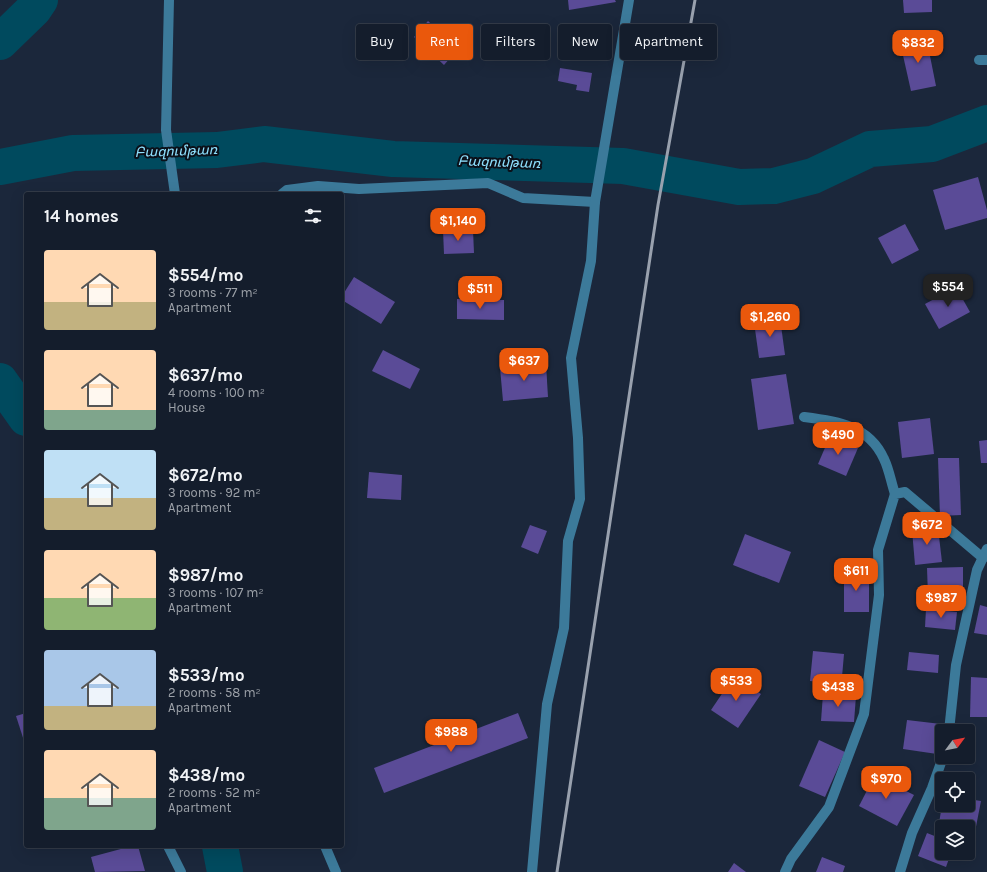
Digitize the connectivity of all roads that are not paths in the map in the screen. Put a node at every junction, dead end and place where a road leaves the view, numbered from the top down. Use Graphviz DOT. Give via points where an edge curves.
graph roads {
  1 [pos="169,0"];
  2 [pos="629,0"];
  3 [pos="175,192"];
  4 [pos="284,192"];
  5 [pos="595,202"];
  6 [pos="804,417"];
  7 [pos="895,494"];
  8 [pos="985,554"];
  9 [pos="950,724"];
  10 [pos="941,764"];
  11 [pos="169,848"];
  12 [pos="326,848"];
  13 [pos="181,872"];
  14 [pos="336,872"];
  15 [pos="532,872"];
  16 [pos="785,872"];
  17 [pos="900,872"];
  1 -- 3 [label="street" via="166,130"];
  2 -- 5 [label="street"];
  4 -- 5 [label="street" via="318,186 359,189 488,183 523,198"];
  5 -- 15 [label="street" via="591,261 571,358 580,499 568,541 564,628 547,704"];
  6 -- 7 [label="street" via="842,422 863,433 884,459"];
  7 -- 8 [label="street" via="905,492"];
  7 -- 16 [label="street" via="878,550 879,595 864,714 829,807 791,859"];
  8 -- 9 [label="street" via="977,570 956,665"];
  10 -- 17 [label="street" via="912,833"];
  11 -- 13 [label="street"];
  12 -- 14 [label="street"];
}
